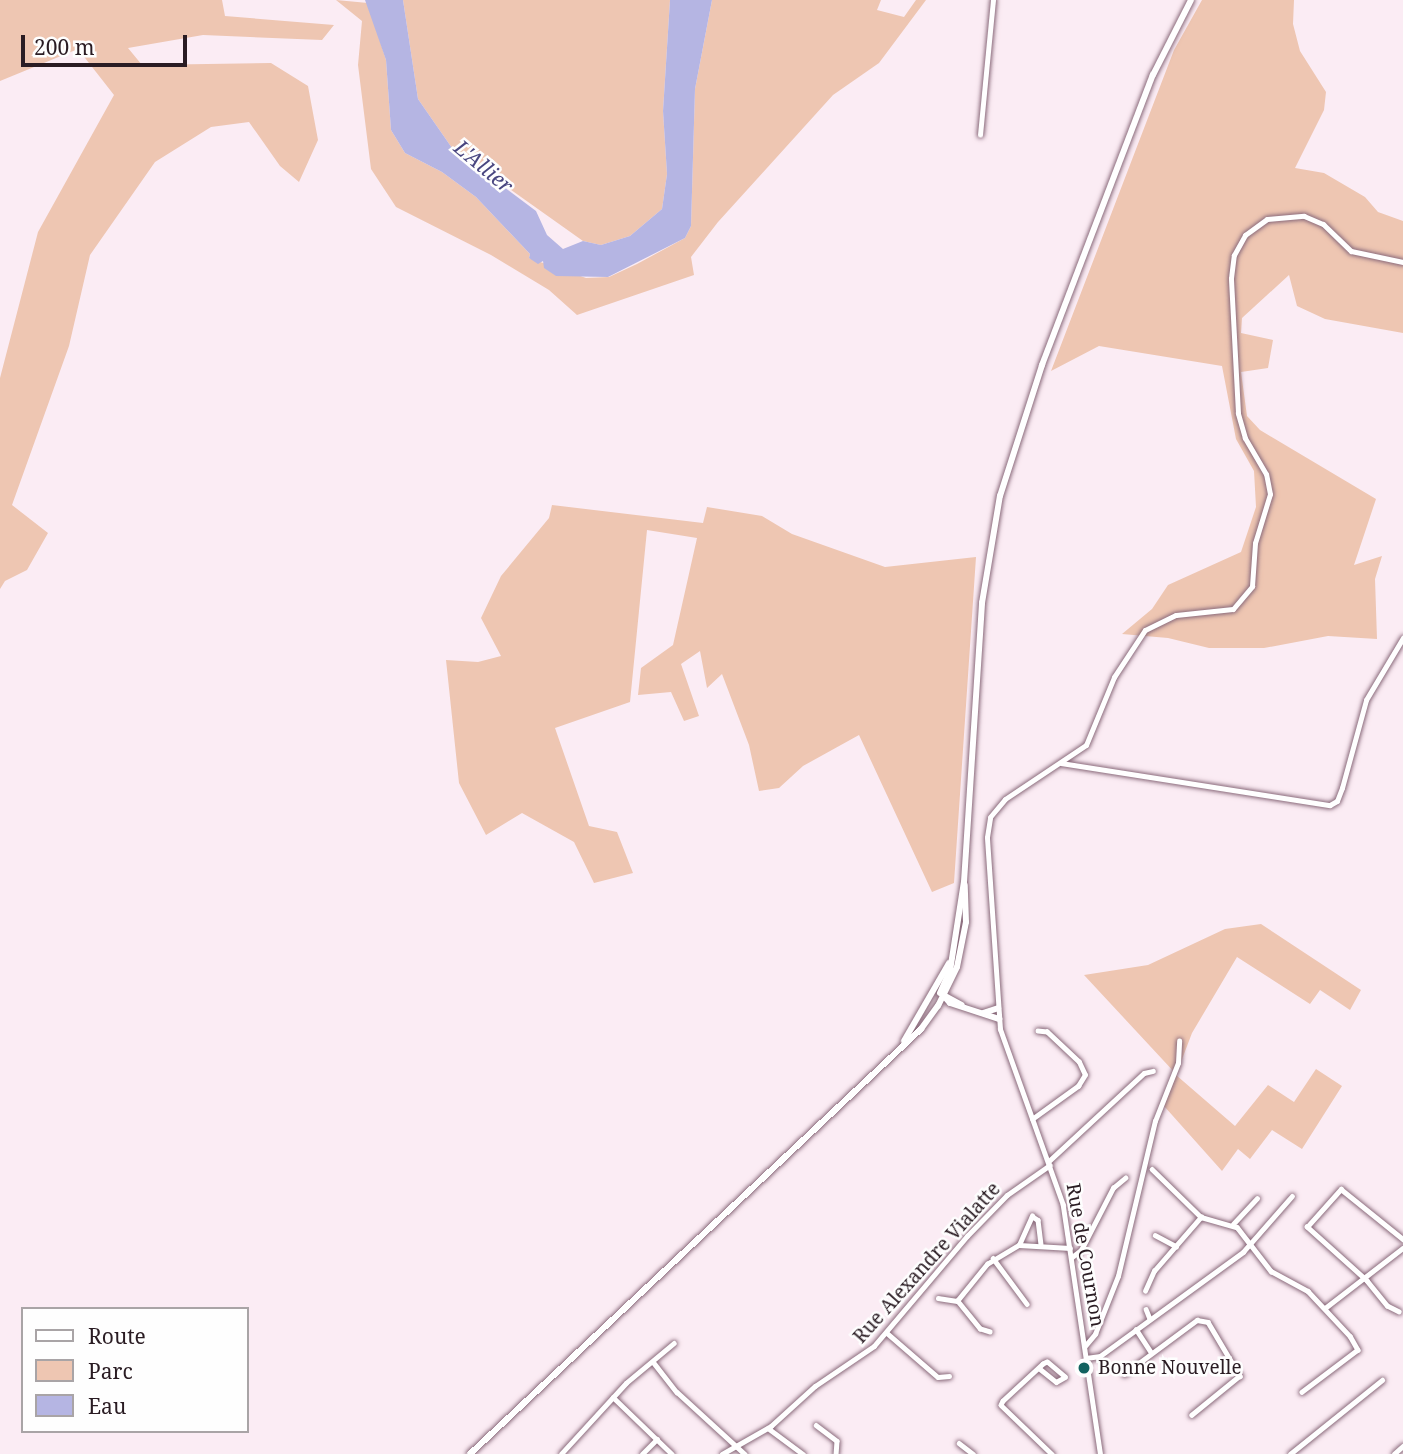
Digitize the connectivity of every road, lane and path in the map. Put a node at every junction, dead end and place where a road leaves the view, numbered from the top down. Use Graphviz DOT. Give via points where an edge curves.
graph roads {
  1 [pos="993,0"];
  2 [pos="1191,0"];
  3 [pos="980,135"];
  4 [pos="1403,262"];
  5 [pos="1403,638"];
  6 [pos="1061,763"];
  7 [pos="964,882"];
  8 [pos="940,993"];
  9 [pos="998,1008"];
  10 [pos="983,1013"];
  11 [pos="999,1019"];
  12 [pos="1038,1031"];
  13 [pos="1179,1041"];
  14 [pos="1153,1071"];
  15 [pos="1032,1119"];
  16 [pos="1050,1163"];
  17 [pos="1152,1169"];
  18 [pos="1125,1178"];
  19 [pos="1292,1196"];
  20 [pos="1258,1198"];
  21 [pos="1201,1217"];
  22 [pos="1233,1224"];
  23 [pos="1155,1235"];
  24 [pos="1403,1239"];
  25 [pos="1041,1244"];
  26 [pos="1019,1245"];
  27 [pos="1176,1245"];
  28 [pos="1248,1245"];
  29 [pos="1070,1248"];
  30 [pos="1403,1248"];
  31 [pos="1072,1257"];
  32 [pos="993,1258"];
  33 [pos="1364,1278"];
  34 [pos="1144,1291"];
  35 [pos="938,1298"];
  36 [pos="957,1301"];
  37 [pos="1027,1304"];
  38 [pos="1325,1308"];
  39 [pos="1146,1309"];
  40 [pos="1399,1312"];
  41 [pos="1150,1319"];
  42 [pos="1136,1329"];
  43 [pos="990,1332"];
  44 [pos="887,1333"];
  45 [pos="674,1343"];
  46 [pos="1085,1346"];
  47 [pos="1151,1352"];
  48 [pos="1086,1358"];
  49 [pos="654,1363"];
  50 [pos="1039,1368"];
  51 [pos="1124,1374"];
  52 [pos="949,1376"];
  53 [pos="1382,1380"];
  54 [pos="1302,1392"];
  55 [pos="613,1397"];
  56 [pos="1192,1415"];
  57 [pos="816,1425"];
  58 [pos="767,1427"];
  59 [pos="657,1439"];
  60 [pos="959,1443"];
  61 [pos="737,1445"];
  62 [pos="1403,1446"];
  63 [pos="470,1454"];
  64 [pos="561,1454"];
  65 [pos="642,1454"];
  66 [pos="672,1454"];
  67 [pos="722,1454"];
  68 [pos="745,1454"];
  69 [pos="803,1454"];
  70 [pos="836,1454"];
  71 [pos="972,1454"];
  72 [pos="1052,1454"];
  73 [pos="1100,1454"];
  74 [pos="1290,1454"];
  75 [pos="1394,1454"];
  1 -- 3 [label="street"];
  2 -- 7 [label="main road" via="1177,22 1052,339 1000,496 982,603"];
  4 -- 6 [label="street" via="1351,251 1318,220 1297,215 1267,219 1241,240 1231,278 1237,413 1245,438 1266,474 1270,495 1255,543 1252,586 1233,609 1176,615 1145,630 1114,677 1091,738"];
  5 -- 6 [label="street" via="1366,700 1337,801 1330,805"];
  6 -- 9 [label="street, Rue de Cournon" via="1005,799 990,817 987,836"];
  7 -- 8 [label="main road" via="951,960"];
  7 -- 8 [label="main road" via="963,945"];
  8 -- 10 [label="main road"];
  8 -- 63 [label="main road" via="901,1046"];
  9 -- 10 [label="main road"];
  9 -- 11 [label="street, Rue de Cournon"];
  10 -- 11 [label="main road"];
  11 -- 15 [label="street, Rue de Cournon"];
  12 -- 15 [label="street" via="1047,1032 1085,1073 1079,1084"];
  13 -- 46 [label="street" via="1178,1063 1154,1121 1121,1268 1095,1334"];
  14 -- 16 [label="street, Rue Alexandre Vialatte" via="1144,1073"];
  15 -- 16 [label="street, Rue de Cournon"];
  16 -- 29 [label="street, Rue de Cournon"];
  16 -- 44 [label="street, Rue Alexandre Vialatte" via="1016,1187 967,1236"];
  17 -- 21 [label="street"];
  18 -- 31 [label="street" via="1113,1188 1081,1250"];
  19 -- 28 [label="street"];
  20 -- 22 [label="street"];
  21 -- 22 [label="street"];
  21 -- 27 [label="street"];
  22 -- 28 [label="street"];
  23 -- 27 [label="street"];
  24 -- 33 [label="street" via="1343,1191 1335,1191 1307,1227"];
  25 -- 26 [label="street"];
  25 -- 26 [label="street" via="1038,1220 1032,1216"];
  25 -- 29 [label="street"];
  26 -- 32 [label="street"];
  27 -- 34 [label="street"];
  28 -- 38 [label="street" via="1274,1274 1308,1291"];
  28 -- 41 [label="street"];
  29 -- 31 [label="street, Rue de Cournon"];
  30 -- 33 [label="street"];
  31 -- 46 [label="street, Rue de Cournon"];
  32 -- 36 [label="street"];
  32 -- 37 [label="street"];
  33 -- 38 [label="street"];
  33 -- 40 [label="street" via="1387,1306"];
  35 -- 36 [label="street"];
  36 -- 43 [label="street" via="980,1329"];
  38 -- 54 [label="street" via="1358,1350"];
  39 -- 41 [label="street"];
  41 -- 42 [label="street"];
  42 -- 47 [label="street"];
  42 -- 48 [label="street" via="1100,1356"];
  44 -- 52 [label="street" via="938,1377"];
  44 -- 58 [label="street, Rue Alexandre Vialatte"];
  45 -- 49 [label="street"];
  46 -- 48 [label="street, Rue de Cournon"];
  47 -- 51 [label="street"];
  47 -- 56 [label="street" via="1200,1319 1208,1322 1239,1379"];
  48 -- 73 [label="street, Rue de Cournon"];
  49 -- 55 [label="street"];
  49 -- 61 [label="street" via="677,1392"];
  50 -- 50 [label="street" via="1051,1362 1065,1377 1056,1382"];
  50 -- 72 [label="street" via="1001,1405"];
  53 -- 74 [label="street"];
  55 -- 59 [label="street"];
  55 -- 64 [label="street"];
  57 -- 70 [label="street" via="837,1441"];
  58 -- 61 [label="street, Rue Alexandre Vialatte"];
  58 -- 69 [label="street"];
  59 -- 65 [label="street"];
  59 -- 66 [label="street"];
  60 -- 71 [label="street"];
  61 -- 67 [label="street, Rue Alexandre Vialatte"];
  61 -- 68 [label="street"];
  62 -- 75 [label="street"];
}
